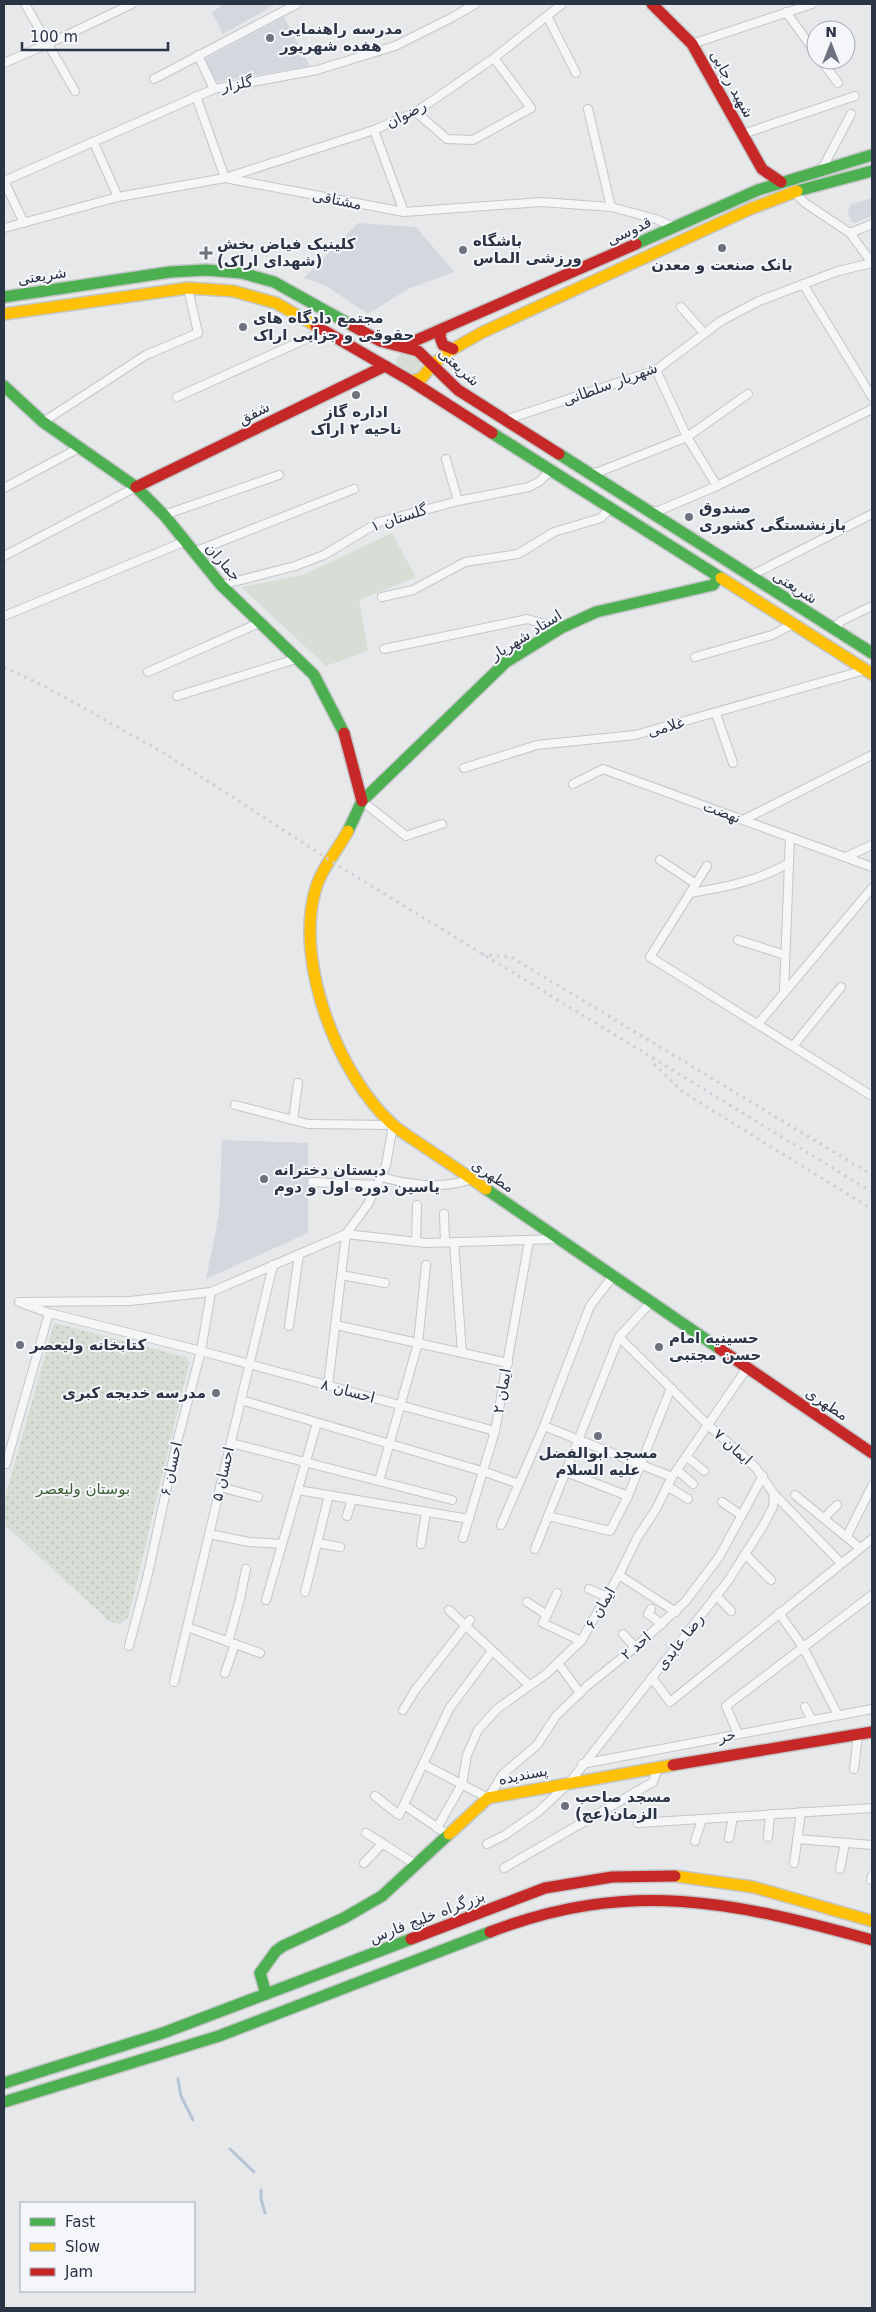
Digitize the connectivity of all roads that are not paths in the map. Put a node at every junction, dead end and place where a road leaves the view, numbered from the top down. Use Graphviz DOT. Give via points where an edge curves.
graph roads {
  1 [pos="25,4"];
  2 [pos="132,4"];
  3 [pos="297,4"];
  4 [pos="475,4"];
  5 [pos="652,4"];
  6 [pos="812,4"];
  7 [pos="559,5"];
  8 [pos="786,12"];
  9 [pos="547,16"];
  10 [pos="806,39"];
  11 [pos="48,44"];
  12 [pos="692,44"];
  13 [pos="198,55"];
  14 [pos="494,58"];
  15 [pos="4,63"];
  16 [pos="828,70"];
  17 [pos="576,73"];
  18 [pos="154,79"];
  19 [pos="838,83"];
  20 [pos="214,89"];
  21 [pos="75,92"];
  22 [pos="196,96"];
  23 [pos="855,96"];
  24 [pos="588,109"];
  25 [pos="416,112"];
  26 [pos="851,114"];
  27 [pos="374,130"];
  28 [pos="743,134"];
  29 [pos="94,142"];
  30 [pos="872,155"];
  31 [pos="762,168"];
  32 [pos="822,170"];
  33 [pos="872,171"];
  34 [pos="225,178"];
  35 [pos="4,181"];
  36 [pos="781,182"];
  37 [pos="758,190"];
  38 [pos="794,192"];
  39 [pos="118,197"];
  40 [pos="611,207"];
  41 [pos="404,212"];
  42 [pos="24,223"];
  43 [pos="872,224"];
  44 [pos="674,226"];
  45 [pos="4,228"];
  46 [pos="850,233"];
  47 [pos="872,263"];
  48 [pos="803,284"];
  49 [pos="188,288"];
  50 [pos="4,297"];
  51 [pos="681,307"];
  52 [pos="4,314"];
  53 [pos="326,330"];
  54 [pos="441,331"];
  55 [pos="704,333"];
  56 [pos="404,346"];
  57 [pos="453,349"];
  58 [pos="432,365"];
  59 [pos="385,366"];
  60 [pos="656,370"];
  61 [pos="411,380"];
  62 [pos="4,386"];
  63 [pos="458,390"];
  64 [pos="748,394"];
  65 [pos="177,397"];
  66 [pos="872,397"];
  67 [pos="447,404"];
  68 [pos="872,409"];
  69 [pos="504,420"];
  70 [pos="43,422"];
  71 [pos="688,437"];
  72 [pos="79,448"];
  73 [pos="446,459"];
  74 [pos="551,470"];
  75 [pos="587,472"];
  76 [pos="279,475"];
  77 [pos="136,486"];
  78 [pos="718,486"];
  79 [pos="4,488"];
  80 [pos="354,490"];
  81 [pos="458,501"];
  82 [pos="610,508"];
  83 [pos="648,511"];
  84 [pos="164,514"];
  85 [pos="872,514"];
  86 [pos="186,541"];
  87 [pos="194,552"];
  88 [pos="4,556"];
  89 [pos="750,576"];
  90 [pos="719,577"];
  91 [pos="221,585"];
  92 [pos="382,597"];
  93 [pos="872,606"];
  94 [pos="4,616"];
  95 [pos="259,623"];
  96 [pos="793,624"];
  97 [pos="561,628"];
  98 [pos="834,629"];
  99 [pos="384,649"];
  100 [pos="872,653"];
  101 [pos="695,657"];
  102 [pos="296,658"];
  103 [pos="148,672"];
  104 [pos="869,672"];
  105 [pos="177,696"];
  106 [pos="716,714"];
  107 [pos="872,755"];
  108 [pos="733,763"];
  109 [pos="464,768"];
  110 [pos="573,784"];
  111 [pos="362,801"];
  112 [pos="743,820"];
  113 [pos="442,824"];
  114 [pos="790,837"];
  115 [pos="872,846"];
  116 [pos="846,857"];
  117 [pos="660,860"];
  118 [pos="788,863"];
  119 [pos="708,866"];
  120 [pos="872,867"];
  121 [pos="696,884"];
  122 [pos="872,888"];
  123 [pos="690,893"];
  124 [pos="738,940"];
  125 [pos="785,955"];
  126 [pos="841,987"];
  127 [pos="784,992"];
  128 [pos="758,1024"];
  129 [pos="793,1046"];
  130 [pos="298,1083"];
  131 [pos="872,1096"];
  132 [pos="235,1104"];
  133 [pos="293,1120"];
  134 [pos="393,1124"];
  135 [pos="381,1177"];
  136 [pos="471,1179"];
  137 [pos="312,1182"];
  138 [pos="377,1185"];
  139 [pos="417,1205"];
  140 [pos="444,1214"];
  141 [pos="346,1234"];
  142 [pos="560,1239"];
  143 [pos="529,1241"];
  144 [pos="416,1242"];
  145 [pos="445,1242"];
  146 [pos="454,1242"];
  147 [pos="299,1254"];
  148 [pos="273,1265"];
  149 [pos="426,1265"];
  150 [pos="342,1275"];
  151 [pos="613,1276"];
  152 [pos="384,1283"];
  153 [pos="211,1292"];
  154 [pos="652,1302"];
  155 [pos="49,1313"];
  156 [pos="336,1325"];
  157 [pos="289,1326"];
  158 [pos="619,1337"];
  159 [pos="418,1343"];
  160 [pos="201,1351"];
  161 [pos="462,1353"];
  162 [pos="508,1363"];
  163 [pos="249,1364"];
  164 [pos="747,1368"];
  165 [pos="328,1386"];
  166 [pos="671,1388"];
  167 [pos="241,1400"];
  168 [pos="402,1406"];
  169 [pos="317,1423"];
  170 [pos="707,1424"];
  171 [pos="544,1426"];
  172 [pos="495,1432"];
  173 [pos="579,1440"];
  174 [pos="231,1443"];
  175 [pos="389,1444"];
  176 [pos="872,1453"];
  177 [pos="686,1456"];
  178 [pos="306,1462"];
  179 [pos="6,1464"];
  180 [pos="640,1464"];
  181 [pos="704,1470"];
  182 [pos="485,1472"];
  183 [pos="566,1472"];
  184 [pos="674,1473"];
  185 [pos="763,1476"];
  186 [pos="379,1481"];
  187 [pos="519,1484"];
  188 [pos="693,1484"];
  189 [pos="667,1486"];
  190 [pos="872,1486"];
  191 [pos="220,1487"];
  192 [pos="298,1490"];
  193 [pos="774,1494"];
  194 [pos="328,1495"];
  195 [pos="795,1495"];
  196 [pos="628,1496"];
  197 [pos="258,1497"];
  198 [pos="352,1499"];
  199 [pos="688,1499"];
  200 [pos="452,1500"];
  201 [pos="722,1502"];
  202 [pos="837,1505"];
  203 [pos="426,1512"];
  204 [pos="741,1515"];
  205 [pos="347,1516"];
  206 [pos="548,1516"];
  207 [pos="824,1518"];
  208 [pos="469,1519"];
  209 [pos="501,1526"];
  210 [pos="209,1534"];
  211 [pos="846,1536"];
  212 [pos="463,1538"];
  213 [pos="872,1539"];
  214 [pos="317,1543"];
  215 [pos="282,1544"];
  216 [pos="421,1544"];
  217 [pos="340,1547"];
  218 [pos="860,1548"];
  219 [pos="535,1549"];
  220 [pos="745,1554"];
  221 [pos="841,1563"];
  222 [pos="246,1569"];
  223 [pos="619,1575"];
  224 [pos="771,1580"];
  225 [pos="589,1589"];
  226 [pos="305,1592"];
  227 [pos="557,1593"];
  228 [pos="716,1595"];
  229 [pos="872,1595"];
  230 [pos="607,1596"];
  231 [pos="266,1600"];
  232 [pos="527,1602"];
  233 [pos="651,1608"];
  234 [pos="450,1610"];
  235 [pos="731,1611"];
  236 [pos="676,1612"];
  237 [pos="779,1613"];
  238 [pos="547,1615"];
  239 [pos="468,1623"];
  240 [pos="662,1624"];
  241 [pos="187,1627"];
  242 [pos="623,1634"];
  243 [pos="581,1641"];
  244 [pos="232,1643"];
  245 [pos="129,1646"];
  246 [pos="635,1647"];
  247 [pos="803,1647"];
  248 [pos="492,1651"];
  249 [pos="260,1653"];
  250 [pos="558,1664"];
  251 [pos="225,1673"];
  252 [pos="652,1678"];
  253 [pos="174,1682"];
  254 [pos="529,1686"];
  255 [pos="580,1693"];
  256 [pos="805,1707"];
  257 [pos="872,1708"];
  258 [pos="403,1710"];
  259 [pos="838,1715"];
  260 [pos="812,1720"];
  261 [pos="872,1732"];
  262 [pos="738,1734"];
  263 [pos="858,1735"];
  264 [pos="423,1764"];
  265 [pos="582,1764"];
  266 [pos="658,1767"];
  267 [pos="854,1769"];
  268 [pos="570,1782"];
  269 [pos="462,1784"];
  270 [pos="374,1796"];
  271 [pos="488,1798"];
  272 [pos="404,1805"];
  273 [pos="872,1808"];
  274 [pos="800,1812"];
  275 [pos="770,1814"];
  276 [pos="733,1817"];
  277 [pos="702,1819"];
  278 [pos="638,1823"];
  279 [pos="442,1831"];
  280 [pos="366,1833"];
  281 [pos="729,1838"];
  282 [pos="768,1838"];
  283 [pos="797,1839"];
  284 [pos="695,1841"];
  285 [pos="845,1843"];
  286 [pos="382,1844"];
  287 [pos="487,1844"];
  288 [pos="872,1845"];
  289 [pos="364,1863"];
  290 [pos="794,1863"];
  291 [pos="415,1864"];
  292 [pos="504,1868"];
  293 [pos="840,1869"];
  294 [pos="872,1921"];
  295 [pos="872,1940"];
  296 [pos="266,1994"];
  297 [pos="4,2083"];
  298 [pos="4,2102"];
  1 -- 11 [label="street"];
  2 -- 11 [label="street"];
  3 -- 13 [label="street"];
  4 -- 20 [label="street, گلزار" via="395,46 317,70"];
  5 -- 12 [label="main road, شهید رجایی"];
  6 -- 8 [label="street"];
  7 -- 9 [label="street, رضوان"];
  8 -- 10 [label="street"];
  8 -- 12 [label="street"];
  9 -- 14 [label="street, رضوان"];
  9 -- 17 [label="street"];
  11 -- 15 [label="street"];
  11 -- 21 [label="street"];
  12 -- 28 [label="main road, شهید رجایی"];
  13 -- 18 [label="street"];
  13 -- 20 [label="street"];
  14 -- 25 [label="street, رضوان"];
  14 -- 25 [label="street" via="531,108 473,140 447,139"];
  16 -- 19 [label="street"];
  20 -- 22 [label="street, گلزار"];
  22 -- 29 [label="street, گلزار"];
  22 -- 34 [label="street"];
  23 -- 28 [label="street"];
  24 -- 40 [label="street"];
  25 -- 27 [label="street, رضوان"];
  26 -- 32 [label="street"];
  27 -- 34 [label="street, رضوان"];
  27 -- 41 [label="street"];
  28 -- 31 [label="main road, شهید رجایی"];
  29 -- 35 [label="street, گلزار"];
  29 -- 39 [label="street"];
  30 -- 32 [label="main road, قدوسی"];
  31 -- 36 [label="main road, شهید رجایی"];
  31 -- 37 [label="main road"];
  32 -- 36 [label="main road, قدوسی"];
  33 -- 38 [label="main road, قدوسی"];
  34 -- 39 [label="street, مشتاقی"];
  34 -- 41 [label="street, مشتاقی"];
  35 -- 42 [label="street"];
  36 -- 37 [label="main road, قدوسی"];
  37 -- 44 [label="main road, قدوسی"];
  38 -- 46 [label="street"];
  38 -- 57 [label="main road, قدوسی" via="750,208"];
  39 -- 42 [label="street, مشتاقی"];
  40 -- 41 [label="street, مشتاقی" via="541,202"];
  40 -- 44 [label="street, مشتاقی"];
  42 -- 45 [label="street, مشتاقی"];
  43 -- 46 [label="street"];
  44 -- 54 [label="main road, قدوسی"];
  46 -- 47 [label="street"];
  47 -- 48 [label="street, شهریار سلطانی"];
  48 -- 55 [label="street, شهریار سلطانی" via="759,301 721,320"];
  48 -- 66 [label="street"];
  49 -- 52 [label="main road"];
  49 -- 53 [label="main road" via="233,291 266,299"];
  49 -- 70 [label="street" via="198,333 146,355"];
  50 -- 56 [label="main road, شریعتی" via="170,272 242,273 274,282 380,340"];
  51 -- 55 [label="street"];
  53 -- 59 [label="main road"];
  53 -- 65 [label="street"];
  54 -- 56 [label="main road, قدوسی"];
  54 -- 57 [label="main road" via="440,342"];
  55 -- 60 [label="street, شهریار سلطانی"];
  56 -- 58 [label="main road, شریعتی" via="418,351"];
  57 -- 58 [label="main road, قدوسی"];
  58 -- 61 [label="main road, قدوسی" via="422,378"];
  58 -- 63 [label="main road, شریعتی"];
  59 -- 61 [label="main road"];
  59 -- 77 [label="main road, شفق"];
  60 -- 69 [label="street, شهریار سلطانی"];
  60 -- 71 [label="street"];
  61 -- 67 [label="main road"];
  62 -- 70 [label="main road, جماران"];
  63 -- 67 [label="main road" via="447,392"];
  63 -- 69 [label="main road, شریعتی"];
  64 -- 71 [label="street"];
  67 -- 74 [label="main road"];
  68 -- 78 [label="street"];
  69 -- 75 [label="main road, شریعتی"];
  70 -- 72 [label="main road, جماران"];
  71 -- 75 [label="street" via="596,472"];
  71 -- 78 [label="street"];
  72 -- 77 [label="main road, جماران"];
  72 -- 79 [label="street"];
  73 -- 81 [label="street"];
  74 -- 81 [label="street, گلستان ۱" via="529,487"];
  74 -- 82 [label="main road"];
  75 -- 83 [label="main road, شریعتی"];
  76 -- 84 [label="street"];
  77 -- 84 [label="main road, جماران"];
  77 -- 88 [label="street"];
  78 -- 83 [label="street" via="658,511"];
  80 -- 87 [label="street"];
  81 -- 91 [label="street, گلستان ۱" via="379,522 324,555 295,566"];
  82 -- 90 [label="main road"];
  82 -- 92 [label="street" via="601,518 554,532 518,554 465,562 412,590"];
  83 -- 89 [label="main road, شریعتی"];
  84 -- 86 [label="main road, جماران"];
  85 -- 89 [label="street"];
  86 -- 87 [label="main road, جماران"];
  86 -- 94 [label="street"];
  87 -- 91 [label="main road, جماران"];
  89 -- 98 [label="main road, شریعتی"];
  90 -- 96 [label="main road"];
  90 -- 97 [label="main road, استاد شهریار" via="713,585 596,612"];
  91 -- 95 [label="main road, جماران"];
  93 -- 98 [label="street" via="841,621"];
  95 -- 102 [label="main road, جماران"];
  95 -- 103 [label="street"];
  96 -- 101 [label="street" via="772,636"];
  96 -- 104 [label="main road"];
  97 -- 99 [label="street" via="527,619"];
  97 -- 111 [label="main road, استاد شهریار" via="506,662"];
  98 -- 100 [label="main road, شریعتی"];
  102 -- 105 [label="street"];
  102 -- 111 [label="main road, جماران" via="314,675 343,728"];
  104 -- 106 [label="street, غلامی"];
  106 -- 108 [label="street"];
  106 -- 109 [label="street, غلامی" via="635,735 537,745"];
  107 -- 112 [label="street"];
  110 -- 112 [label="street, نهضت" via="603,769"];
  111 -- 113 [label="street" via="406,836"];
  111 -- 134 [label="main road, مطهری" via="321,874 314,892 309,930 321,995 335,1037 357,1081"];
  112 -- 114 [label="street, نهضت"];
  114 -- 116 [label="street, نهضت"];
  114 -- 118 [label="street"];
  115 -- 116 [label="street"];
  116 -- 120 [label="street, نهضت"];
  117 -- 121 [label="street"];
  118 -- 123 [label="street" via="771,874 738,885"];
  118 -- 125 [label="street"];
  119 -- 121 [label="street"];
  121 -- 123 [label="street"];
  122 -- 127 [label="street"];
  123 -- 128 [label="street" via="650,957"];
  124 -- 125 [label="street"];
  125 -- 127 [label="street"];
  126 -- 129 [label="street"];
  127 -- 128 [label="street"];
  128 -- 129 [label="street"];
  129 -- 131 [label="street"];
  130 -- 133 [label="street"];
  132 -- 133 [label="street"];
  133 -- 134 [label="street" via="308,1124"];
  134 -- 135 [label="street"];
  134 -- 136 [label="main road, مطهری"];
  135 -- 136 [label="street" via="423,1185 458,1184"];
  135 -- 138 [label="street"];
  136 -- 142 [label="main road, مطهری"];
  137 -- 138 [label="street"];
  138 -- 141 [label="street" via="368,1204"];
  139 -- 144 [label="street"];
  140 -- 145 [label="street"];
  141 -- 144 [label="street"];
  141 -- 147 [label="street"];
  141 -- 150 [label="street"];
  142 -- 143 [label="street"];
  142 -- 151 [label="main road, مطهری"];
  143 -- 146 [label="street"];
  143 -- 162 [label="street, ایمان ۲"];
  144 -- 145 [label="street"];
  145 -- 146 [label="street"];
  146 -- 161 [label="street"];
  147 -- 148 [label="street"];
  147 -- 157 [label="street"];
  148 -- 153 [label="street"];
  148 -- 163 [label="street, احسان ۵"];
  149 -- 159 [label="street"];
  150 -- 152 [label="street"];
  150 -- 156 [label="street"];
  151 -- 154 [label="main road, مطهری"];
  151 -- 171 [label="street" via="590,1306"];
  153 -- 155 [label="street, احسان ۸" via="130,1301 19,1302"];
  153 -- 160 [label="street, احسان ۶"];
  154 -- 158 [label="street"];
  154 -- 164 [label="main road, مطهری"];
  155 -- 160 [label="street, احسان ۸"];
  155 -- 179 [label="street"];
  156 -- 159 [label="street"];
  156 -- 165 [label="street"];
  158 -- 166 [label="street, ایمان ۷"];
  158 -- 173 [label="street"];
  159 -- 161 [label="street"];
  159 -- 168 [label="street"];
  160 -- 163 [label="street, احسان ۸"];
  160 -- 245 [label="street, احسان ۶"];
  161 -- 162 [label="street"];
  162 -- 172 [label="street, ایمان ۲"];
  163 -- 165 [label="street, احسان ۸"];
  163 -- 167 [label="street, احسان ۵"];
  164 -- 170 [label="street, ایمان ۶"];
  164 -- 176 [label="main road, مطهری"];
  165 -- 168 [label="street, احسان ۸"];
  166 -- 170 [label="street, ایمان ۷"];
  166 -- 180 [label="street"];
  167 -- 169 [label="street"];
  167 -- 174 [label="street, احسان ۵"];
  168 -- 172 [label="street, احسان ۸"];
  168 -- 175 [label="street"];
  169 -- 175 [label="street"];
  169 -- 178 [label="street"];
  170 -- 177 [label="street, ایمان ۶"];
  170 -- 185 [label="street, ایمان ۷"];
  171 -- 173 [label="street"];
  171 -- 187 [label="street"];
  172 -- 182 [label="street, ایمان ۲"];
  173 -- 180 [label="street"];
  173 -- 183 [label="street"];
  174 -- 178 [label="street"];
  174 -- 191 [label="street, احسان ۵"];
  175 -- 182 [label="street"];
  175 -- 186 [label="street"];
  177 -- 181 [label="street"];
  177 -- 184 [label="street, ایمان ۶"];
  178 -- 186 [label="street"];
  178 -- 192 [label="street"];
  180 -- 184 [label="street"];
  180 -- 196 [label="street"];
  182 -- 187 [label="street"];
  182 -- 208 [label="street, ایمان ۲"];
  183 -- 196 [label="street"];
  183 -- 206 [label="street"];
  184 -- 188 [label="street"];
  184 -- 189 [label="street, ایمان ۶"];
  185 -- 193 [label="street, ایمان ۷"];
  185 -- 204 [label="street, احد ۲"];
  186 -- 200 [label="street"];
  187 -- 209 [label="street"];
  189 -- 199 [label="street"];
  189 -- 223 [label="street, ایمان ۶"];
  190 -- 211 [label="street"];
  191 -- 197 [label="street"];
  191 -- 210 [label="street, احسان ۵"];
  192 -- 194 [label="street"];
  192 -- 215 [label="street"];
  193 -- 220 [label="street, رضا عابدی" via="772,1507"];
  193 -- 221 [label="street, ایمان ۷"];
  194 -- 198 [label="street"];
  194 -- 214 [label="street"];
  195 -- 207 [label="street"];
  196 -- 206 [label="street" via="610,1532"];
  198 -- 203 [label="street"];
  198 -- 205 [label="street"];
  201 -- 204 [label="street"];
  202 -- 207 [label="street"];
  203 -- 208 [label="street"];
  203 -- 216 [label="street"];
  204 -- 236 [label="street, احد ۲" via="719,1556"];
  206 -- 219 [label="street"];
  207 -- 211 [label="street"];
  208 -- 212 [label="street, ایمان ۲"];
  210 -- 215 [label="street"];
  210 -- 241 [label="street, احسان ۵"];
  211 -- 218 [label="street"];
  213 -- 218 [label="street"];
  214 -- 217 [label="street"];
  214 -- 226 [label="street"];
  215 -- 231 [label="street"];
  218 -- 221 [label="street"];
  220 -- 224 [label="street"];
  220 -- 228 [label="street, رضا عابدی"];
  221 -- 237 [label="street"];
  222 -- 244 [label="street"];
  223 -- 230 [label="street, ایمان ۶"];
  223 -- 236 [label="street"];
  225 -- 230 [label="street"];
  227 -- 238 [label="street"];
  228 -- 235 [label="street"];
  228 -- 252 [label="street, رضا عابدی"];
  229 -- 247 [label="street"];
  230 -- 243 [label="street, ایمان ۶"];
  232 -- 238 [label="street"];
  233 -- 240 [label="street" via="648,1614"];
  234 -- 239 [label="street"];
  236 -- 240 [label="street, احد ۲"];
  237 -- 247 [label="street"];
  237 -- 252 [label="street" via="670,1702"];
  238 -- 243 [label="street" via="544,1623"];
  239 -- 248 [label="street"];
  239 -- 258 [label="street"];
  240 -- 246 [label="street, احد ۲"];
  241 -- 244 [label="street"];
  241 -- 253 [label="street, احسان ۵"];
  242 -- 246 [label="street"];
  243 -- 250 [label="street, ایمان ۶"];
  244 -- 249 [label="street"];
  244 -- 251 [label="street"];
  246 -- 255 [label="street, احد ۲"];
  247 -- 259 [label="street"];
  247 -- 262 [label="street" via="726,1706"];
  248 -- 254 [label="street"];
  248 -- 264 [label="street" via="449,1709"];
  250 -- 254 [label="street, ایمان ۶"];
  250 -- 255 [label="street"];
  252 -- 265 [label="street, رضا عابدی"];
  254 -- 269 [label="street, ایمان ۶" via="496,1709 478,1730 467,1755"];
  255 -- 271 [label="street, احد ۲" via="556,1716 537,1745 503,1774"];
  256 -- 260 [label="street"];
  257 -- 259 [label="street, حر"];
  259 -- 260 [label="street, حر"];
  260 -- 262 [label="street, حر"];
  261 -- 263 [label="main road, پسندیده"];
  262 -- 265 [label="street, حر"];
  263 -- 266 [label="main road, پسندیده"];
  263 -- 267 [label="street"];
  264 -- 269 [label="street"];
  264 -- 272 [label="street"];
  265 -- 268 [label="street, رضا عابدی"];
  266 -- 268 [label="main road, پسندیده"];
  266 -- 292 [label="street" via="653,1782"];
  268 -- 271 [label="main road, پسندیده"];
  268 -- 287 [label="street, رضا عابدی" via="538,1812"];
  269 -- 271 [label="street"];
  269 -- 279 [label="street, ایمان ۶"];
  270 -- 272 [label="street" via="399,1814"];
  271 -- 279 [label="main road, پسندیده"];
  272 -- 279 [label="street"];
  273 -- 274 [label="street"];
  274 -- 275 [label="street"];
  274 -- 283 [label="street"];
  275 -- 276 [label="street"];
  275 -- 282 [label="street"];
  276 -- 277 [label="street"];
  276 -- 281 [label="street"];
  277 -- 278 [label="street"];
  277 -- 284 [label="street"];
  279 -- 291 [label="main road, پسندیده"];
  280 -- 286 [label="street"];
  283 -- 285 [label="street"];
  283 -- 290 [label="street"];
  285 -- 288 [label="street"];
  285 -- 293 [label="street"];
  286 -- 289 [label="street"];
  286 -- 291 [label="street"];
  291 -- 296 [label="main road, پسندیده" via="382,1896 276,1951 260,1973"];
  294 -- 296 [label="main road, بزرگراه خلیج فارس" via="724,1882 679,1876 590,1879 545,1888"];
  295 -- 298 [label="main road" via="772,1915 677,1899 592,1903 505,1926 220,2036"];
  296 -- 297 [label="main road, بزرگراه خلیج فارس" via="141,2040"];
}
